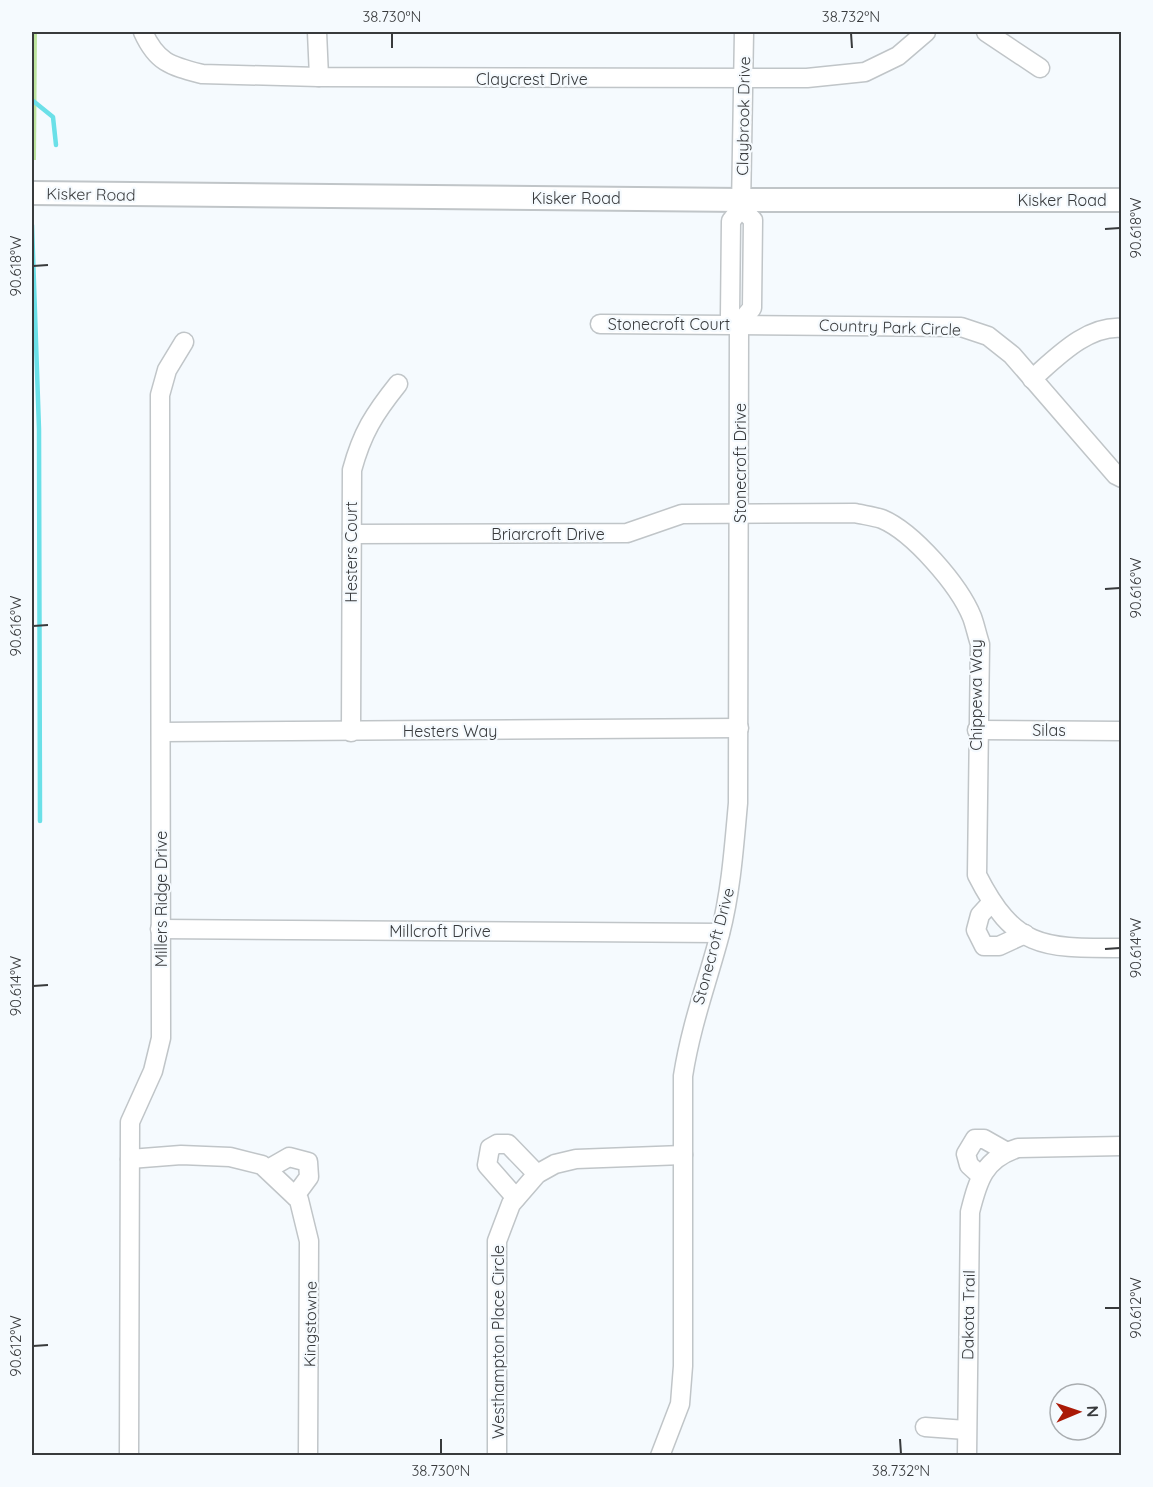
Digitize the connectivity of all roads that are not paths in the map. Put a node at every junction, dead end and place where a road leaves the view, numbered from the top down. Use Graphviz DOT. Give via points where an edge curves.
graph roads {
  1 [pos="143,32"];
  2 [pos="316,32"];
  3 [pos="744,32"];
  4 [pos="926,32"];
  5 [pos="986,32"];
  6 [pos="1040,68"];
  7 [pos="743,76"];
  8 [pos="319,78"];
  9 [pos="32,193"];
  10 [pos="1122,200"];
  11 [pos="741,204"];
  12 [pos="600,324"];
  13 [pos="739,324"];
  14 [pos="1122,328"];
  15 [pos="184,342"];
  16 [pos="1032,379"];
  17 [pos="398,384"];
  18 [pos="1122,478"];
  19 [pos="740,513"];
  20 [pos="352,534"];
  21 [pos="739,728"];
  22 [pos="977,730"];
  23 [pos="1122,731"];
  24 [pos="162,732"];
  25 [pos="351,732"];
  26 [pos="991,903"];
  27 [pos="160,929"];
  28 [pos="720,933"];
  29 [pos="1024,934"];
  30 [pos="1122,948"];
  31 [pos="1122,1146"];
  32 [pos="1007,1152"];
  33 [pos="682,1155"];
  34 [pos="130,1159"];
  35 [pos="268,1169"];
  36 [pos="537,1174"];
  37 [pos="980,1175"];
  38 [pos="295,1196"];
  39 [pos="516,1198"];
  40 [pos="925,1427"];
  41 [pos="966,1430"];
  42 [pos="129,1455"];
  43 [pos="308,1455"];
  44 [pos="497,1455"];
  45 [pos="660,1455"];
  46 [pos="967,1455"];
  1 -- 8 [label="street, Claycrest Drive" via="149,45 169,65 202,74"];
  2 -- 8 [label="street"];
  3 -- 7 [label="street, Claybrook Drive"];
  4 -- 7 [label="street, Claycrest Drive" via="898,56 865,72 807,78"];
  5 -- 6 [label="street"];
  7 -- 8 [label="street, Claycrest Drive"];
  7 -- 11 [label="street, Claybrook Drive"];
  9 -- 11 [label="main road, Kisker Road"];
  10 -- 11 [label="main road, Kisker Road"];
  11 -- 13 [label="street, Stonecroft Drive" via="730,221 730,316"];
  12 -- 13 [label="street, Stonecroft Court"];
  13 -- 16 [label="street, Country Park Circle" via="961,327 988,336 1012,355"];
  13 -- 19 [label="street, Stonecroft Drive"];
  14 -- 16 [label="street" via="1112,327 1087,336"];
  15 -- 24 [label="street, Millers Ridge Drive" via="167,370 160,395"];
  16 -- 18 [label="street, Country Park Circle"];
  17 -- 20 [label="street, Hesters Court" via="372,417 360,442 352,471"];
  19 -- 20 [label="street, Briarcroft Drive" via="681,514 627,533"];
  19 -- 21 [label="street, Stonecroft Drive"];
  19 -- 22 [label="street, Chippewa Way" via="855,513 881,519 904,533 932,561 972,616 980,644"];
  20 -- 25 [label="street, Hesters Court"];
  21 -- 25 [label="street, Hesters Way"];
  21 -- 28 [label="street, Stonecroft Drive" via="733,870"];
  22 -- 23 [label="street, Silas"];
  22 -- 26 [label="street, Chippewa Way" via="977,874"];
  24 -- 25 [label="street, Hesters Way"];
  24 -- 27 [label="street, Millers Ridge Drive"];
  26 -- 29 [label="street, Chippewa Way"];
  26 -- 29 [label="street" via="980,915 976,930 984,946 999,946"];
  27 -- 28 [label="street, Millcroft Drive"];
  27 -- 34 [label="street, Millers Ridge Drive" via="161,1038 153,1071 130,1122"];
  28 -- 33 [label="street, Stonecroft Drive" via="690,1031 683,1076"];
  29 -- 30 [label="street, Chippewa Way" via="1041,944"];
  31 -- 32 [label="street" via="1018,1148"];
  32 -- 37 [label="street"];
  32 -- 37 [label="street" via="984,1139 975,1139 966,1154 969,1165"];
  33 -- 36 [label="street, Westhampton Place Circle" via="576,1159"];
  33 -- 45 [label="street, Stonecroft Drive" via="680,1404"];
  34 -- 35 [label="street, Kingstowne" via="230,1157"];
  34 -- 42 [label="street, Millers Ridge Drive"];
  35 -- 38 [label="street, Kingstowne"];
  35 -- 38 [label="street" via="289,1157 308,1162 309,1177"];
  36 -- 39 [label="street, Westhampton Place Circle"];
  36 -- 39 [label="street" via="507,1144 490,1148 487,1165"];
  37 -- 41 [label="street, Dakota Trail" via="970,1212"];
  38 -- 43 [label="street, Kingstowne" via="309,1241"];
  39 -- 44 [label="street, Westhampton Place Circle" via="501,1224 497,1241"];
  40 -- 41 [label="street"];
  41 -- 46 [label="street, Dakota Trail"];
}
